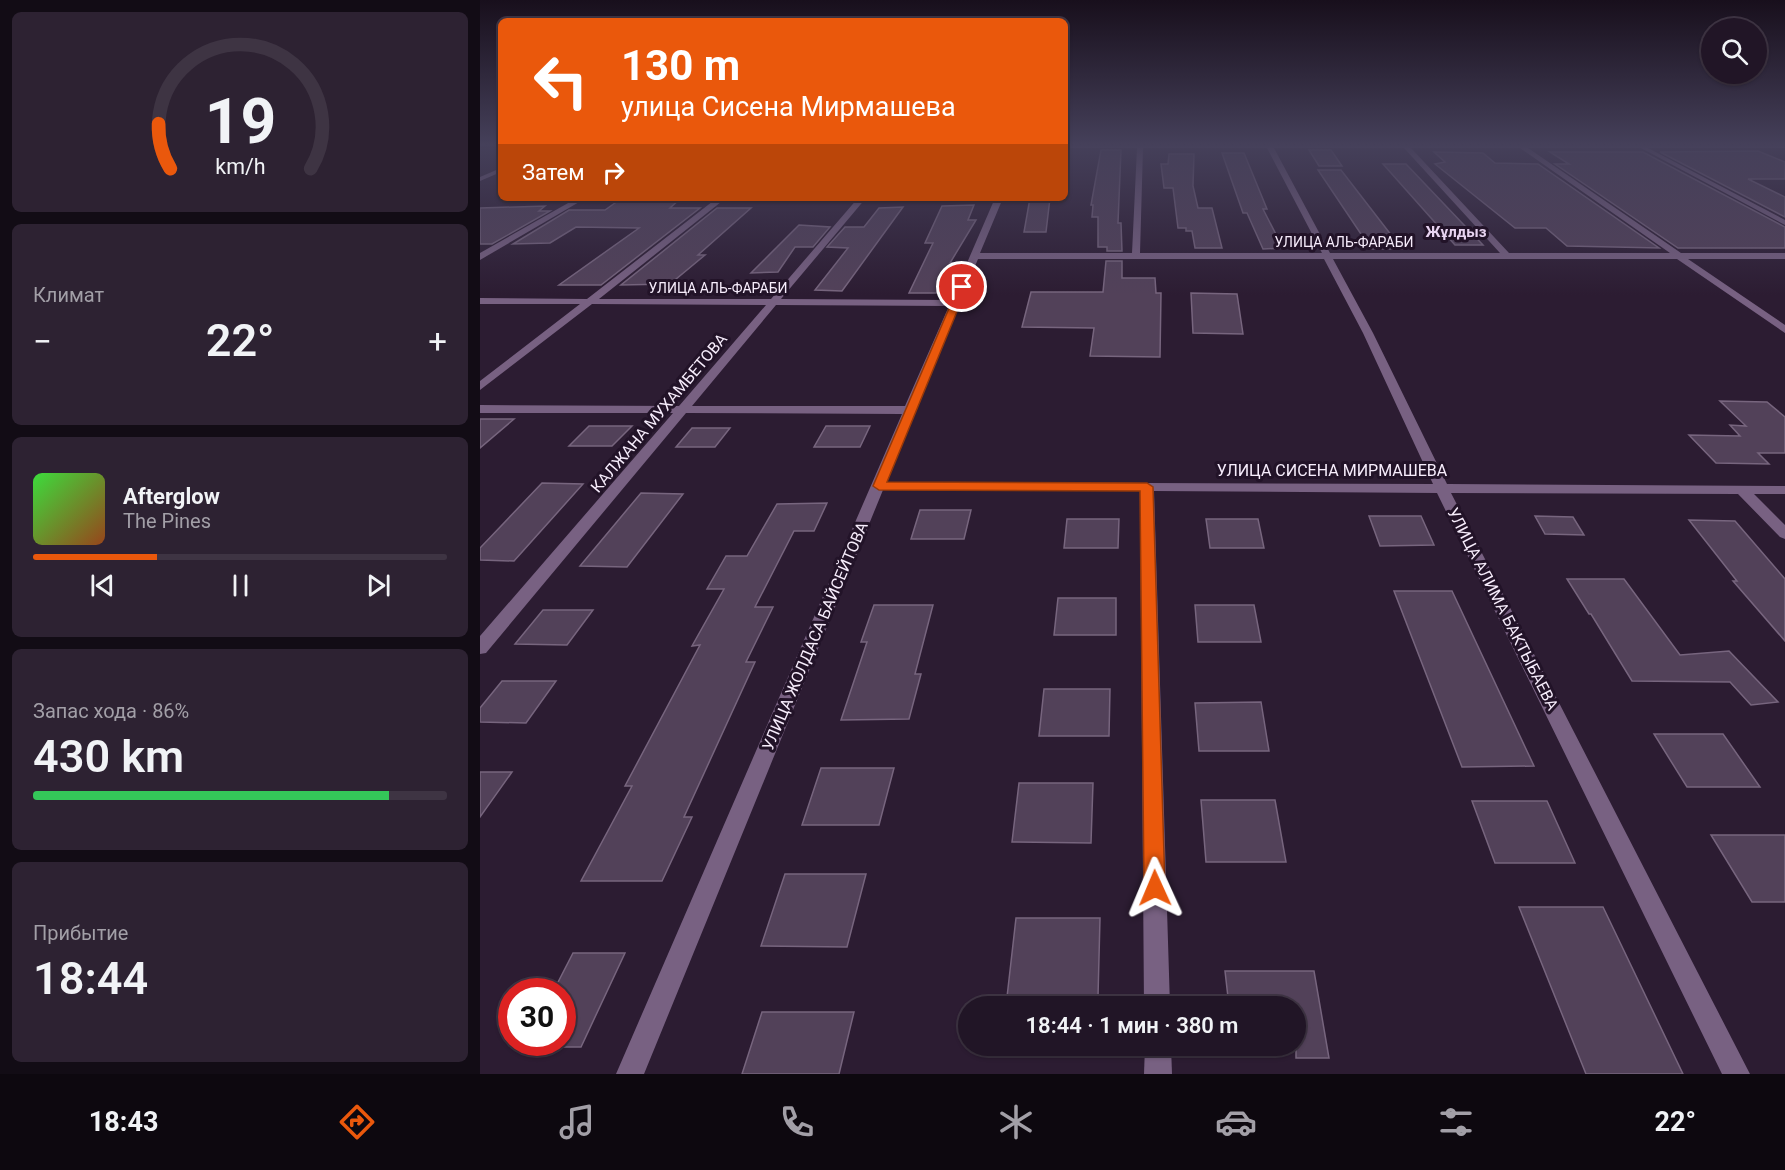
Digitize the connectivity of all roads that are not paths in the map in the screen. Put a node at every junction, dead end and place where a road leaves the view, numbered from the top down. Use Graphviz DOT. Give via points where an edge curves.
graph roads {
  1 [pos="1138,195"];
  2 [pos="1294,195"];
  3 [pos="1450,195"];
  4 [pos="1591,195"];
  5 [pos="1733,195"];
  6 [pos="577,201"];
  7 [pos="718,201"];
  8 [pos="859,201"];
  9 [pos="998,201"];
  10 [pos="1785,223"];
  11 [pos="974,256"];
  12 [pos="1136,256"];
  13 [pos="1326,256"];
  14 [pos="1506,256"];
  15 [pos="1679,256"];
  16 [pos="1785,256"];
  17 [pos="480,257"];
  18 [pos="480,301"];
  19 [pos="590,302"];
  20 [pos="775,302"];
  21 [pos="956,303"];
  22 [pos="1783,327"];
  23 [pos="480,387"];
  24 [pos="480,409"];
  25 [pos="684,410"];
  26 [pos="911,410"];
  27 [pos="879,486"];
  28 [pos="1147,487"];
  29 [pos="1442,489"];
  30 [pos="1742,490"];
  31 [pos="1785,490"];
  32 [pos="1785,534"];
  33 [pos="480,648"];
  34 [pos="1157,996"];
  35 [pos="1158,1056"];
  36 [pos="630,1074"];
  37 [pos="1158,1074"];
  38 [pos="1736,1074"];
  1 -- 12 [label="street"];
  2 -- 13 [label="street, УЛИЦА АЛИМА БАКТЫБАЕВА"];
  3 -- 14 [label="street"];
  4 -- 15 [label="street"];
  5 -- 10 [label="street"];
  6 -- 17 [label="street"];
  7 -- 19 [label="street"];
  8 -- 20 [label="street, КАЛЖАНА МУХАМБЕТОВА"];
  9 -- 11 [label="street, УЛИЦА ЖОЛДАСА БАЙСЕЙТОВА"];
  11 -- 12 [label="street, УЛИЦА АЛЬ-ФАРАБИ"];
  11 -- 21 [label="street, УЛИЦА ЖОЛДАСА БАЙСЕЙТОВА"];
  12 -- 13 [label="street, УЛИЦА АЛЬ-ФАРАБИ"];
  13 -- 14 [label="street, УЛИЦА АЛЬ-ФАРАБИ"];
  13 -- 29 [label="street, УЛИЦА АЛИМА БАКТЫБАЕВА" via="1368,333"];
  14 -- 15 [label="street, УЛИЦА АЛЬ-ФАРАБИ"];
  15 -- 16 [label="street, УЛИЦА АЛЬ-ФАРАБИ"];
  15 -- 22 [label="street"];
  18 -- 19 [label="street, УЛИЦА АЛЬ-ФАРАБИ"];
  19 -- 20 [label="street, УЛИЦА АЛЬ-ФАРАБИ"];
  19 -- 23 [label="street"];
  20 -- 21 [label="street, УЛИЦА АЛЬ-ФАРАБИ"];
  20 -- 25 [label="street, КАЛЖАНА МУХАМБЕТОВА"];
  21 -- 26 [label="street, УЛИЦА ЖОЛДАСА БАЙСЕЙТОВА"];
  24 -- 25 [label="street"];
  25 -- 26 [label="street"];
  25 -- 33 [label="street, КАЛЖАНА МУХАМБЕТОВА"];
  26 -- 27 [label="street, УЛИЦА ЖОЛДАСА БАЙСЕЙТОВА"];
  27 -- 28 [label="street, УЛИЦА СИСЕНА МИРМАШЕВА"];
  27 -- 36 [label="street, УЛИЦА ЖОЛДАСА БАЙСЕЙТОВА"];
  28 -- 29 [label="street, УЛИЦА СИСЕНА МИРМАШЕВА"];
  28 -- 34 [label="street"];
  29 -- 30 [label="street, УЛИЦА СИСЕНА МИРМАШЕВА"];
  29 -- 38 [label="street, УЛИЦА АЛИМА БАКТЫБАЕВА"];
  30 -- 31 [label="street, УЛИЦА СИСЕНА МИРМАШЕВА"];
  30 -- 32 [label="street"];
  35 -- 37 [label="street"];
}
